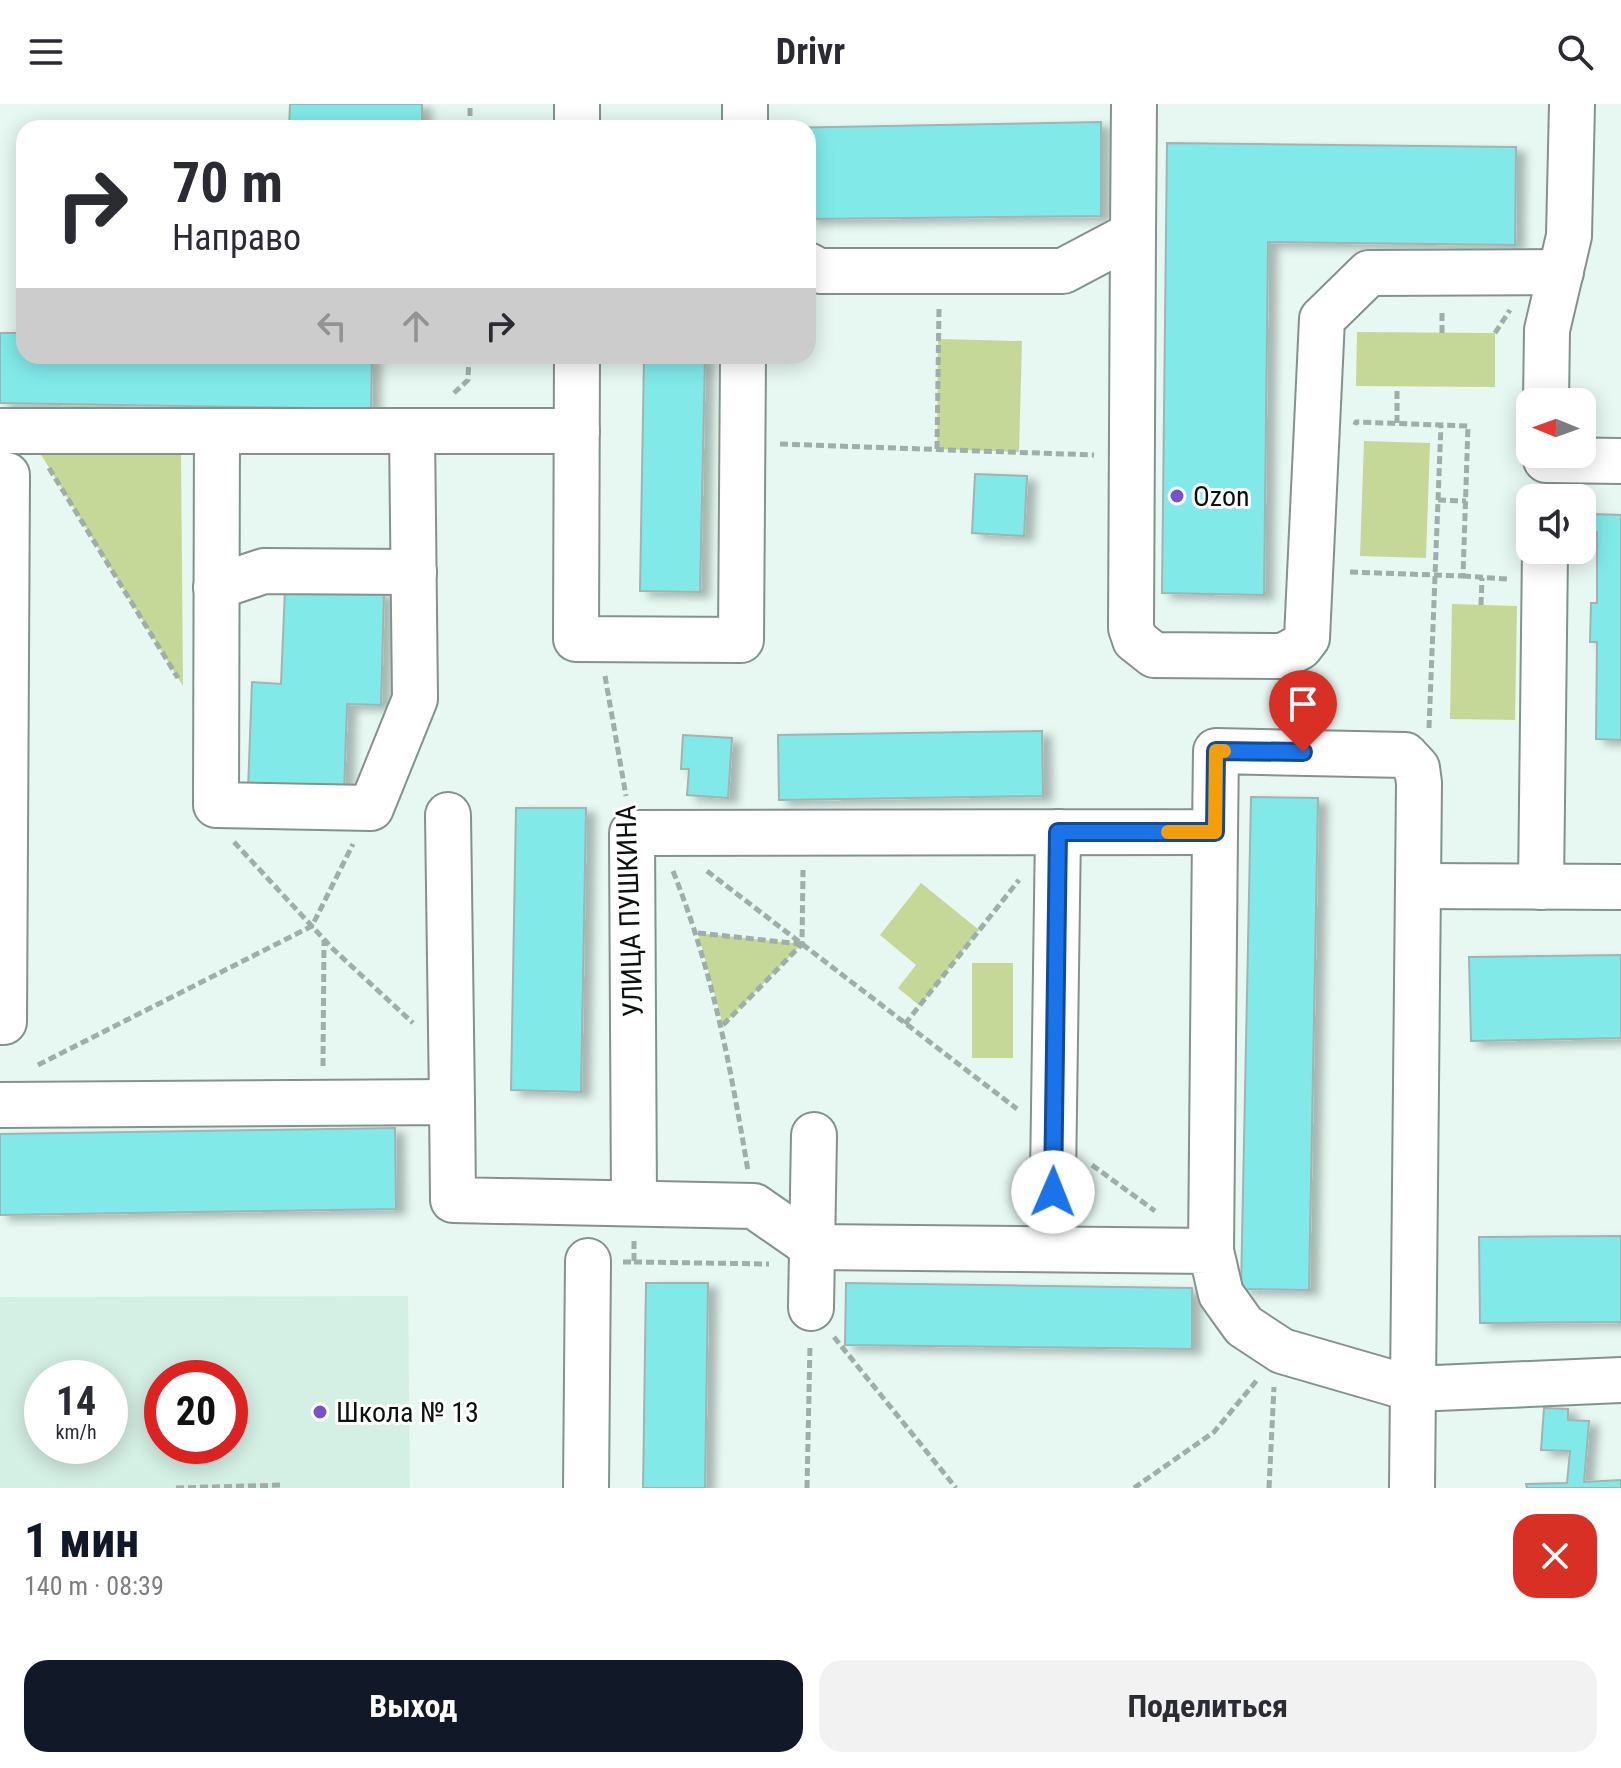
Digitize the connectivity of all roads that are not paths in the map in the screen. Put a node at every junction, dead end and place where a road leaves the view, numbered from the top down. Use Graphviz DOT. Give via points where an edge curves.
graph roads {
  1 [pos="1134,104"];
  2 [pos="1572,104"];
  3 [pos="1133,234"];
  4 [pos="816,269"];
  5 [pos="1561,272"];
  6 [pos="577,364"];
  7 [pos="743,364"];
  8 [pos="1546,388"];
  9 [pos="0,431"];
  10 [pos="217,431"];
  11 [pos="412,431"];
  12 [pos="577,431"];
  13 [pos="1621,461"];
  14 [pos="1546,471"];
  15 [pos="0,475"];
  16 [pos="1545,564"];
  17 [pos="414,572"];
  18 [pos="216,587"];
  19 [pos="448,815"];
  20 [pos="1058,832"];
  21 [pos="1215,832"];
  22 [pos="1419,886"];
  23 [pos="1541,887"];
  24 [pos="1621,887"];
  25 [pos="0,1022"];
  26 [pos="452,1102"];
  27 [pos="0,1105"];
  28 [pos="814,1135"];
  29 [pos="634,1202"];
  30 [pos="813,1247"];
  31 [pos="1052,1247"];
  32 [pos="1211,1251"];
  33 [pos="588,1261"];
  34 [pos="811,1308"];
  35 [pos="1621,1380"];
  36 [pos="1413,1389"];
  37 [pos="586,1488"];
  38 [pos="1412,1488"];
  1 -- 3 [label="street"];
  2 -- 5 [label="street" via="1569,236"];
  3 -- 4 [label="street" via="1063,271"];
  3 -- 5 [label="street" via="1131,628 1135,640 1154,655 1292,653 1300,647 1309,629 1322,319 1369,273"];
  5 -- 8 [label="street" via="1547,330"];
  6 -- 12 [label="street"];
  7 -- 12 [label="street" via="741,640 576,639"];
  9 -- 10 [label="street"];
  10 -- 11 [label="street"];
  10 -- 18 [label="street"];
  11 -- 12 [label="street"];
  11 -- 17 [label="street"];
  13 -- 14 [label="street"];
  15 -- 25 [label="street" via="7,475 7,490"];
  16 -- 23 [label="street"];
  17 -- 18 [label="street" via="264,571"];
  17 -- 18 [label="street" via="415,699 371,808 216,805"];
  19 -- 26 [label="street"];
  20 -- 21 [label="street"];
  20 -- 29 [label="street, УЛИЦА ПУШКИНА" via="645,833"];
  20 -- 31 [label="street"];
  21 -- 22 [label="street" via="1216,751 1405,755 1417,768 1419,783"];
  21 -- 32 [label="street"];
  22 -- 23 [label="street"];
  22 -- 36 [label="street"];
  23 -- 24 [label="street"];
  26 -- 27 [label="street"];
  26 -- 29 [label="street" via="453,1200"];
  28 -- 30 [label="street"];
  29 -- 30 [label="street" via="754,1206"];
  30 -- 31 [label="street"];
  30 -- 34 [label="street"];
  31 -- 32 [label="street"];
  32 -- 36 [label="street" via="1221,1294 1244,1326 1282,1351"];
  33 -- 37 [label="street"];
  35 -- 36 [label="street"];
  36 -- 38 [label="street"];
}
